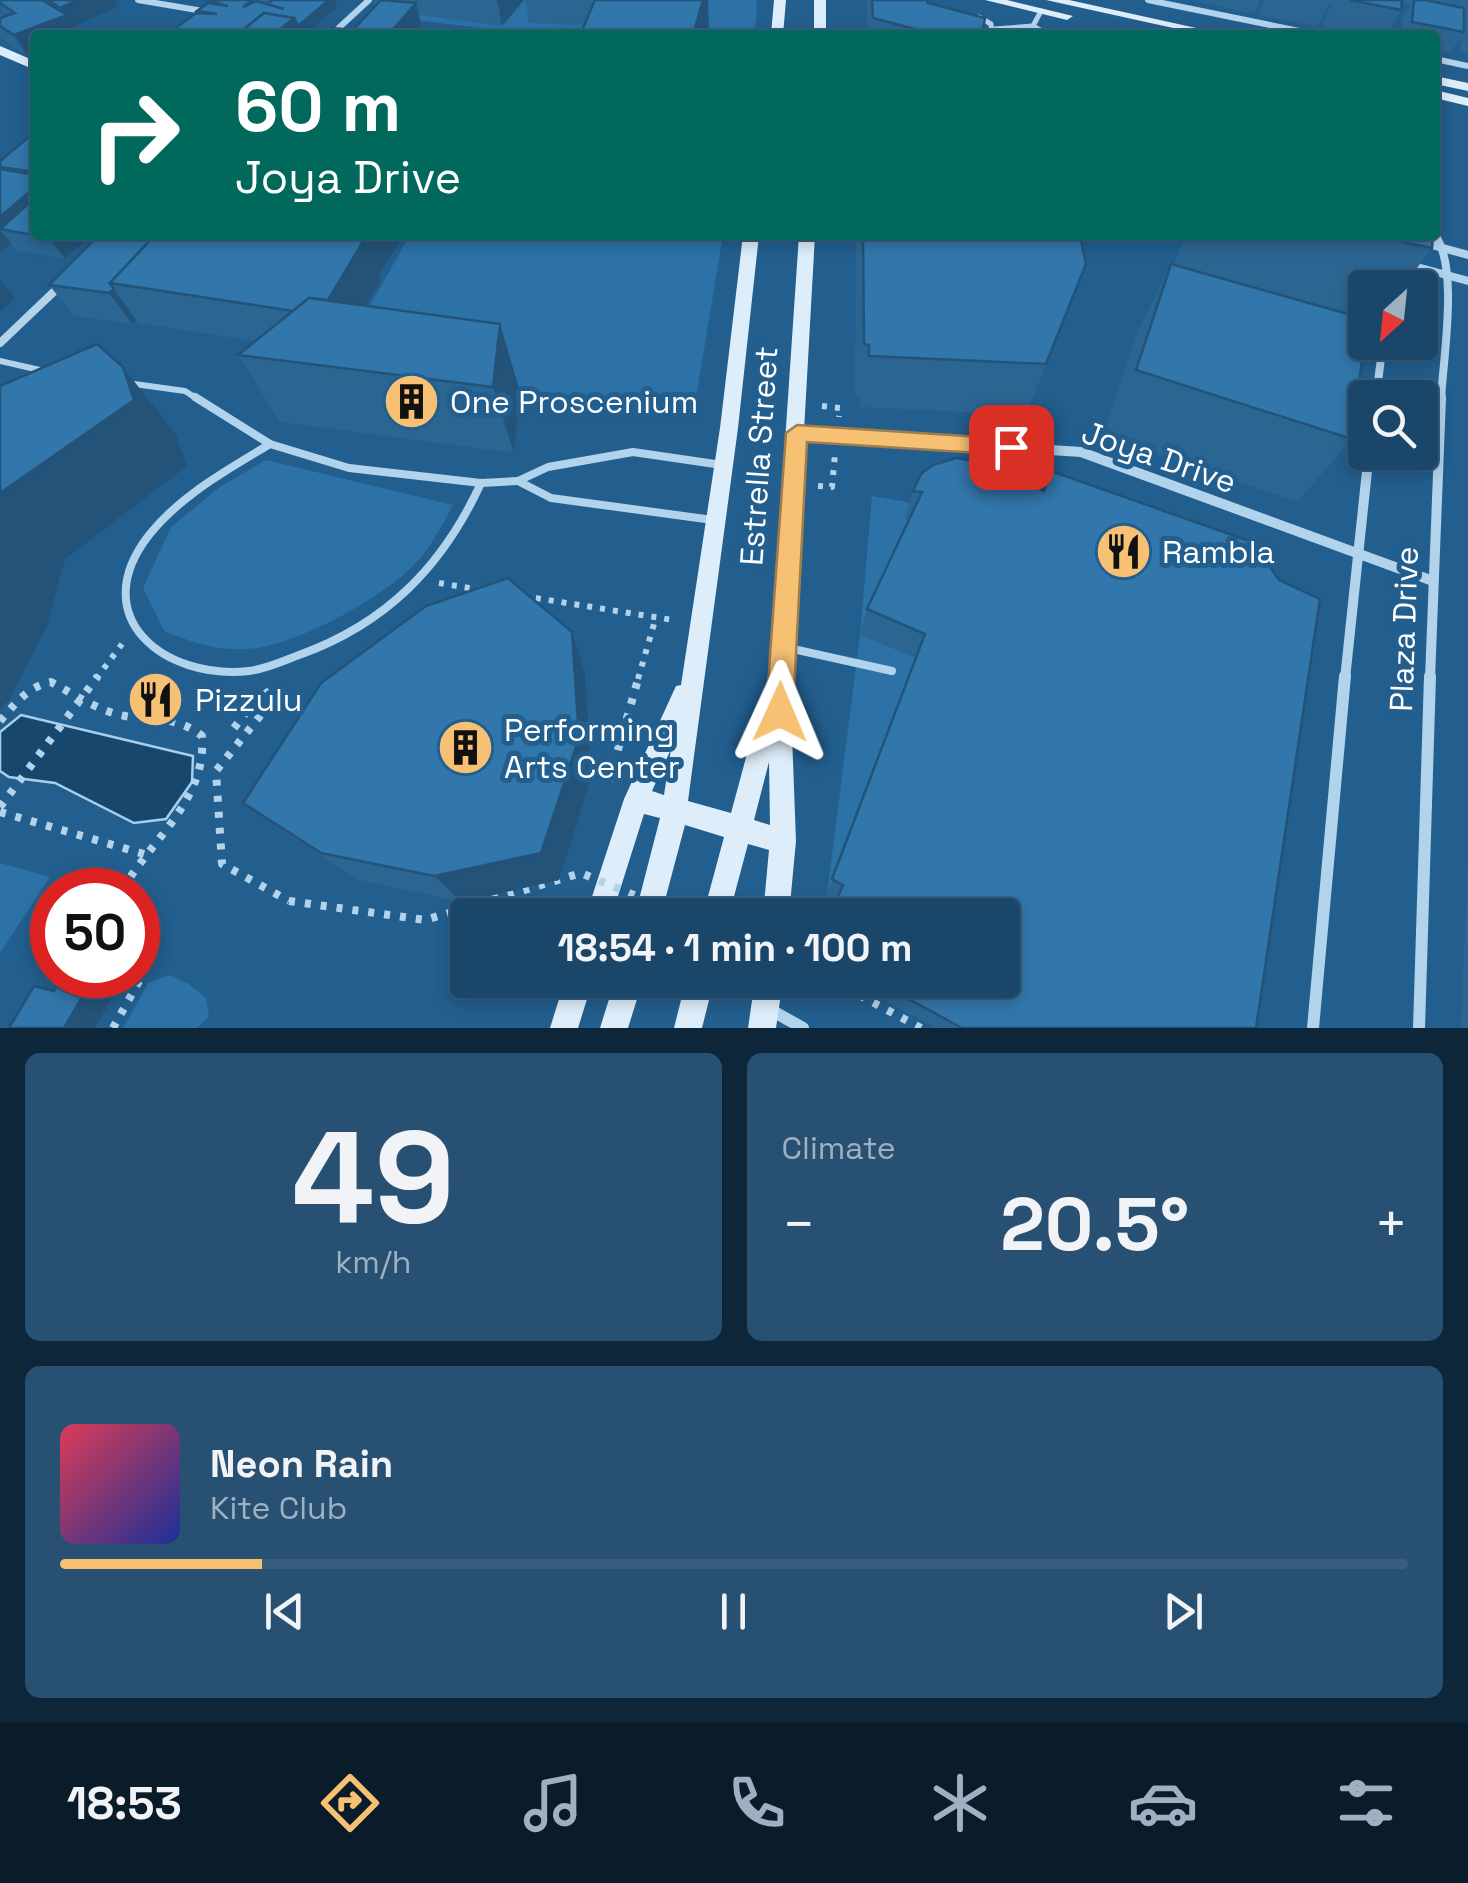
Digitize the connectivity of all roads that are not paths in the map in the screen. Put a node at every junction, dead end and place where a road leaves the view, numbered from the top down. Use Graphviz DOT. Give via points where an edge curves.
graph roads {
  1 [pos="138,0"];
  2 [pos="224,0"];
  3 [pos="369,0"];
  4 [pos="780,0"];
  5 [pos="820,0"];
  6 [pos="1052,0"];
  7 [pos="1148,0"];
  8 [pos="1000,1"];
  9 [pos="1041,10"];
  10 [pos="210,12"];
  11 [pos="968,14"];
  12 [pos="194,24"];
  13 [pos="1033,26"];
  14 [pos="336,30"];
  15 [pos="778,30"];
  16 [pos="820,30"];
  17 [pos="992,30"];
  18 [pos="1006,30"];
  19 [pos="1040,30"];
  20 [pos="1134,30"];
  21 [pos="1198,30"];
  22 [pos="1295,30"];
  23 [pos="0,50"];
  24 [pos="1440,60"];
  25 [pos="30,64"];
  26 [pos="1468,66"];
  27 [pos="1440,87"];
  28 [pos="1468,87"];
  29 [pos="1440,89"];
  30 [pos="1468,102"];
  31 [pos="750,240"];
  32 [pos="807,240"];
  33 [pos="1414,240"];
  34 [pos="1439,240"];
  35 [pos="1445,249"];
  36 [pos="1468,255"];
  37 [pos="1394,261"];
  38 [pos="74,274"];
  39 [pos="1447,275"];
  40 [pos="1468,281"];
  41 [pos="0,342"];
  42 [pos="0,361"];
  43 [pos="111,381"];
  44 [pos="44,384"];
  45 [pos="797,433"];
  46 [pos="270,444"];
  47 [pos="724,465"];
  48 [pos="1368,470"];
  49 [pos="518,481"];
  50 [pos="481,483"];
  51 [pos="715,520"];
  52 [pos="1356,553"];
  53 [pos="1432,581"];
  54 [pos="782,646"];
  55 [pos="696,669"];
  56 [pos="892,671"];
  57 [pos="779,680"];
  58 [pos="636,799"];
  59 [pos="674,810"];
  60 [pos="738,828"];
  61 [pos="783,841"];
  62 [pos="605,898"];
  63 [pos="653,898"];
  64 [pos="720,898"];
  65 [pos="778,898"];
  66 [pos="573,998"];
  67 [pos="623,998"];
  68 [pos="696,998"];
  69 [pos="766,1005"];
  70 [pos="564,1028"];
  71 [pos="614,1028"];
  72 [pos="688,1028"];
  73 [pos="803,1028"];
  74 [pos="1313,1028"];
  75 [pos="1419,1028"];
  1 -- 10 [label="street"];
  2 -- 10 [label="street"];
  3 -- 14 [label="street"];
  4 -- 15 [label="main road"];
  5 -- 16 [label="main road"];
  6 -- 21 [label="main road"];
  7 -- 22 [label="street"];
  8 -- 9 [label="main road"];
  9 -- 13 [label="lane"];
  9 -- 20 [label="main road"];
  10 -- 12 [label="street"];
  11 -- 17 [label="lane" via="986,20"];
  13 -- 18 [label="lane"];
  13 -- 19 [label="lane"];
  23 -- 25 [label="main road"];
  24 -- 26 [label="street"];
  27 -- 28 [label="main road"];
  29 -- 30 [label="main road"];
  31 -- 47 [label="main road, Estrella Street"];
  32 -- 45 [label="main road, Estrella Street"];
  33 -- 35 [label="street"];
  34 -- 35 [label="street"];
  35 -- 36 [label="street"];
  35 -- 39 [label="street, Plaza Drive"];
  37 -- 39 [label="street"];
  38 -- 41 [label="street"];
  39 -- 40 [label="street"];
  39 -- 53 [label="street, Plaza Drive"];
  42 -- 44 [label="lane" via="55,373"];
  43 -- 46 [label="lane" via="185,391"];
  45 -- 52 [label="street, Joya Drive" via="1080,452"];
  45 -- 54 [label="main road, Estrella Street"];
  46 -- 50 [label="lane" via="349,468"];
  46 -- 50 [label="lane" via="190,498 136,556 122,592 132,631 158,652 196,668 250,671 322,649 378,618 422,581 450,546"];
  47 -- 49 [label="lane" via="633,452 548,467"];
  47 -- 51 [label="main road, Estrella Street"];
  48 -- 52 [label="street, Plaza Drive"];
  49 -- 50 [label="lane"];
  49 -- 51 [label="lane" via="551,498"];
  51 -- 55 [label="main road, Estrella Street"];
  52 -- 53 [label="street, Joya Drive"];
  52 -- 74 [label="street, Plaza Drive"];
  53 -- 75 [label="street, Plaza Drive"];
  54 -- 56 [label="lane"];
  54 -- 57 [label="main road, Estrella Street"];
  55 -- 58 [label="main road, Estrella Street"];
  55 -- 59 [label="main road, Estrella Street"];
  57 -- 60 [label="main road, Estrella Street"];
  57 -- 61 [label="main road, Estrella Street"];
  58 -- 59 [label="main road"];
  58 -- 62 [label="main road, Estrella Street"];
  59 -- 60 [label="main road"];
  59 -- 63 [label="main road, Estrella Street"];
  60 -- 61 [label="main road"];
  60 -- 64 [label="main road, Estrella Street"];
  61 -- 65 [label="main road, Estrella Street"];
  66 -- 70 [label="main road"];
  67 -- 71 [label="main road"];
  68 -- 72 [label="main road"];
  69 -- 73 [label="street"];
}
